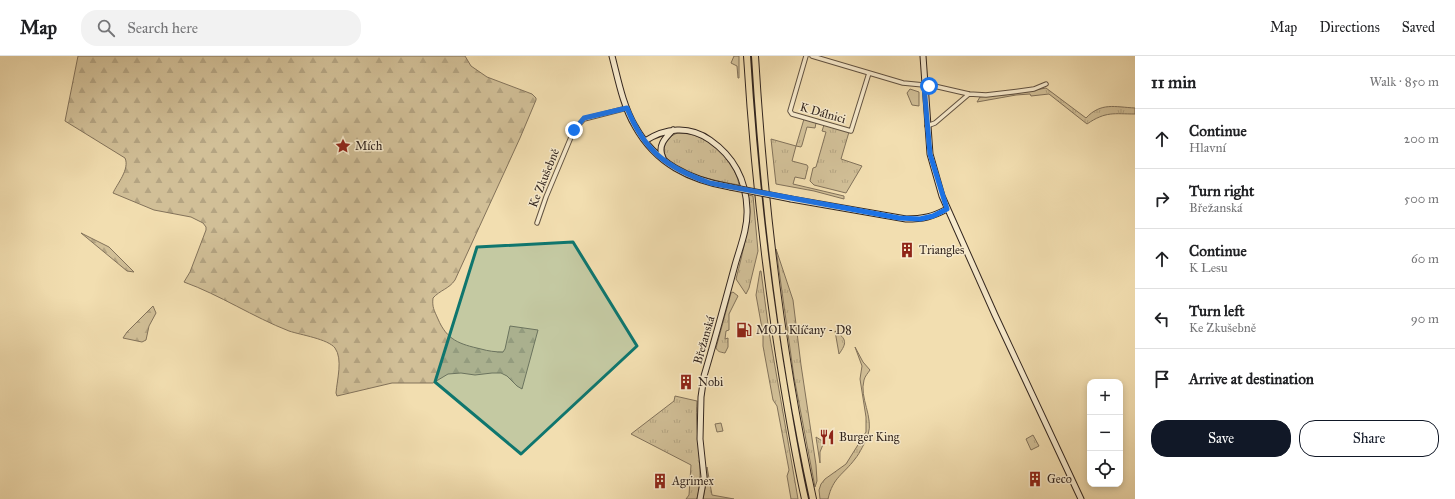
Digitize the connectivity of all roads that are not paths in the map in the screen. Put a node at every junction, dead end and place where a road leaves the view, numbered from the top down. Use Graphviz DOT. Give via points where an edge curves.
graph roads {
  1 [pos="612,56"];
  2 [pos="747,56"];
  3 [pos="755,56"];
  4 [pos="806,56"];
  5 [pos="812,56"];
  6 [pos="923,56"];
  7 [pos="869,73"];
  8 [pos="1046,84"];
  9 [pos="924,86"];
  10 [pos="969,94"];
  11 [pos="627,108"];
  12 [pos="927,126"];
  13 [pos="673,130"];
  14 [pos="645,141"];
  15 [pos="664,160"];
  16 [pos="947,209"];
  17 [pos="537,223"];
  18 [pos="700,499"];
  19 [pos="805,499"];
  20 [pos="813,499"];
  21 [pos="1081,499"];
  1 -- 11 [label="street"];
  2 -- 19 [label="highway" via="755,175 766,271"];
  3 -- 20 [label="highway" via="764,175 782,332"];
  4 -- 7 [label="street, K Dálnici" via="790,112 851,132"];
  5 -- 7 [label="street"];
  6 -- 9 [label="street"];
  7 -- 9 [label="street"];
  8 -- 10 [label="street" via="1012,92"];
  9 -- 10 [label="street"];
  9 -- 12 [label="street"];
  10 -- 12 [label="street"];
  11 -- 14 [label="street" via="634,126"];
  11 -- 17 [label="street, Ke Zkušebně" via="584,118 574,130"];
  12 -- 16 [label="street" via="932,162"];
  13 -- 14 [label="street, Břežanská" via="656,134"];
  13 -- 15 [label="street" via="661,146"];
  13 -- 18 [label="street, Břežanská" via="701,133 724,150 736,166 743,184 747,210 744,235 704,376 700,439 704,477"];
  14 -- 15 [label="street"];
  15 -- 16 [label="street, bridge" via="682,173 710,183 906,219 933,216"];
  16 -- 21 [label="street"];
}
